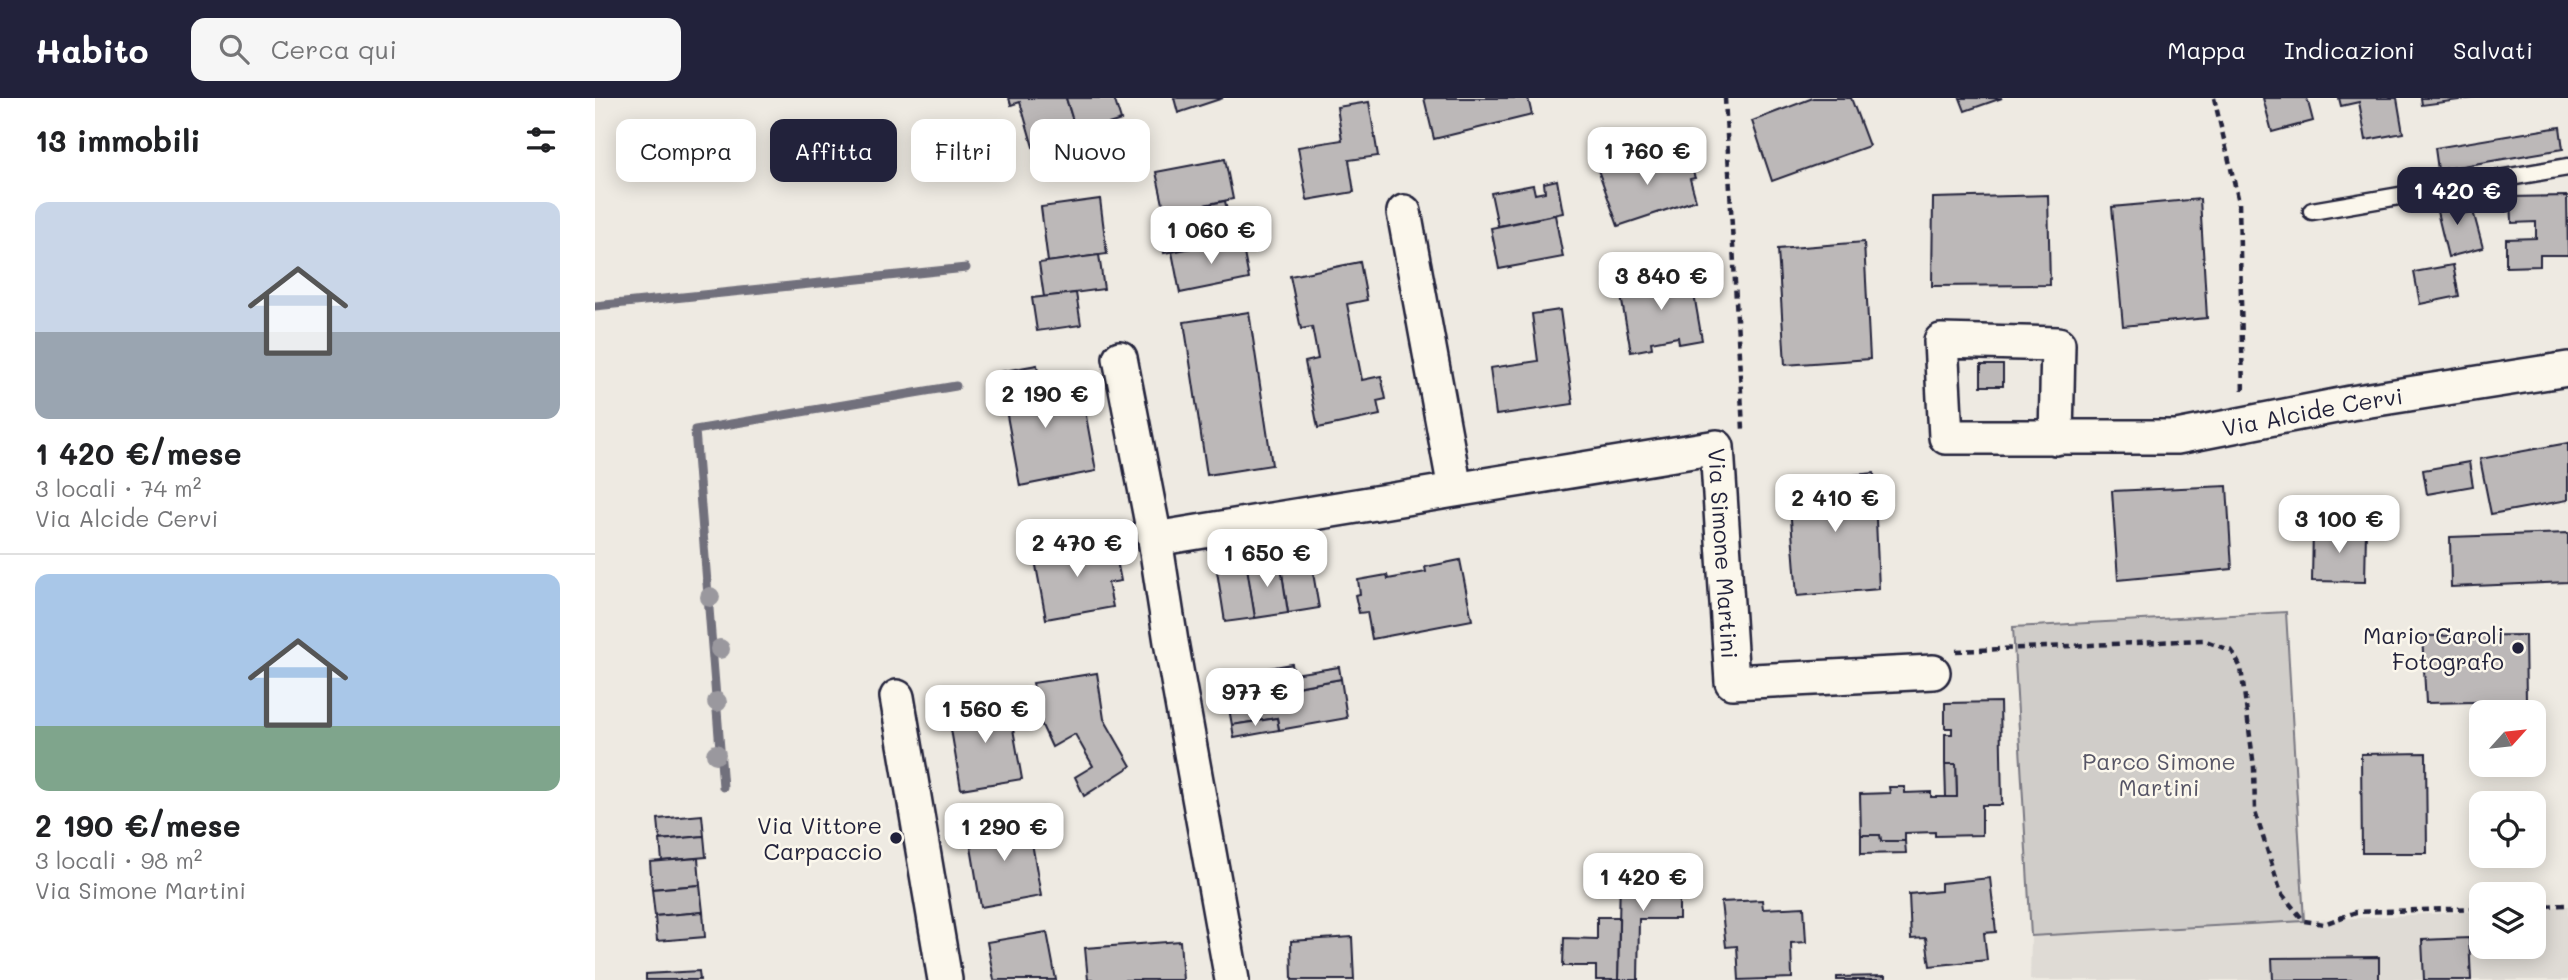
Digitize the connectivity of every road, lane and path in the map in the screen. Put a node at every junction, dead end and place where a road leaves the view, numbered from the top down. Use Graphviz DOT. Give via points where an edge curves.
graph roads {
  1 [pos="1725,98"];
  2 [pos="2214,98"];
  3 [pos="2568,167"];
  4 [pos="2312,211"];
  5 [pos="1404,212"];
  6 [pos="1120,358"];
  7 [pos="2568,369"];
  8 [pos="2245,424"];
  9 [pos="2056,438"];
  10 [pos="1743,442"];
  11 [pos="1455,489"];
  12 [pos="1155,539"];
  13 [pos="1944,662"];
  14 [pos="897,697"];
  15 [pos="2568,905"];
  16 [pos="2546,906"];
  17 [pos="2469,908"];
  18 [pos="945,980"];
  19 [pos="1233,980"];
  1 -- 10 [label="path"];
  2 -- 8 [label="path" via="2239,202"];
  3 -- 4 [label="lane"];
  5 -- 11 [label="street"];
  6 -- 12 [label="street"];
  7 -- 8 [label="street, Via Alcide Cervi"];
  8 -- 9 [label="street, Via Alcide Cervi" via="2177,437"];
  11 -- 12 [label="street, Via Simone Martini"];
  11 -- 13 [label="street, Via Simone Martini" via="1717,447 1732,682"];
  12 -- 19 [label="street"];
  13 -- 17 [label="path" via="2203,640 2232,651 2241,668 2255,812 2281,893 2304,921 2324,924 2356,912"];
  14 -- 18 [label="street"];
  15 -- 16 [label="path"];
}
